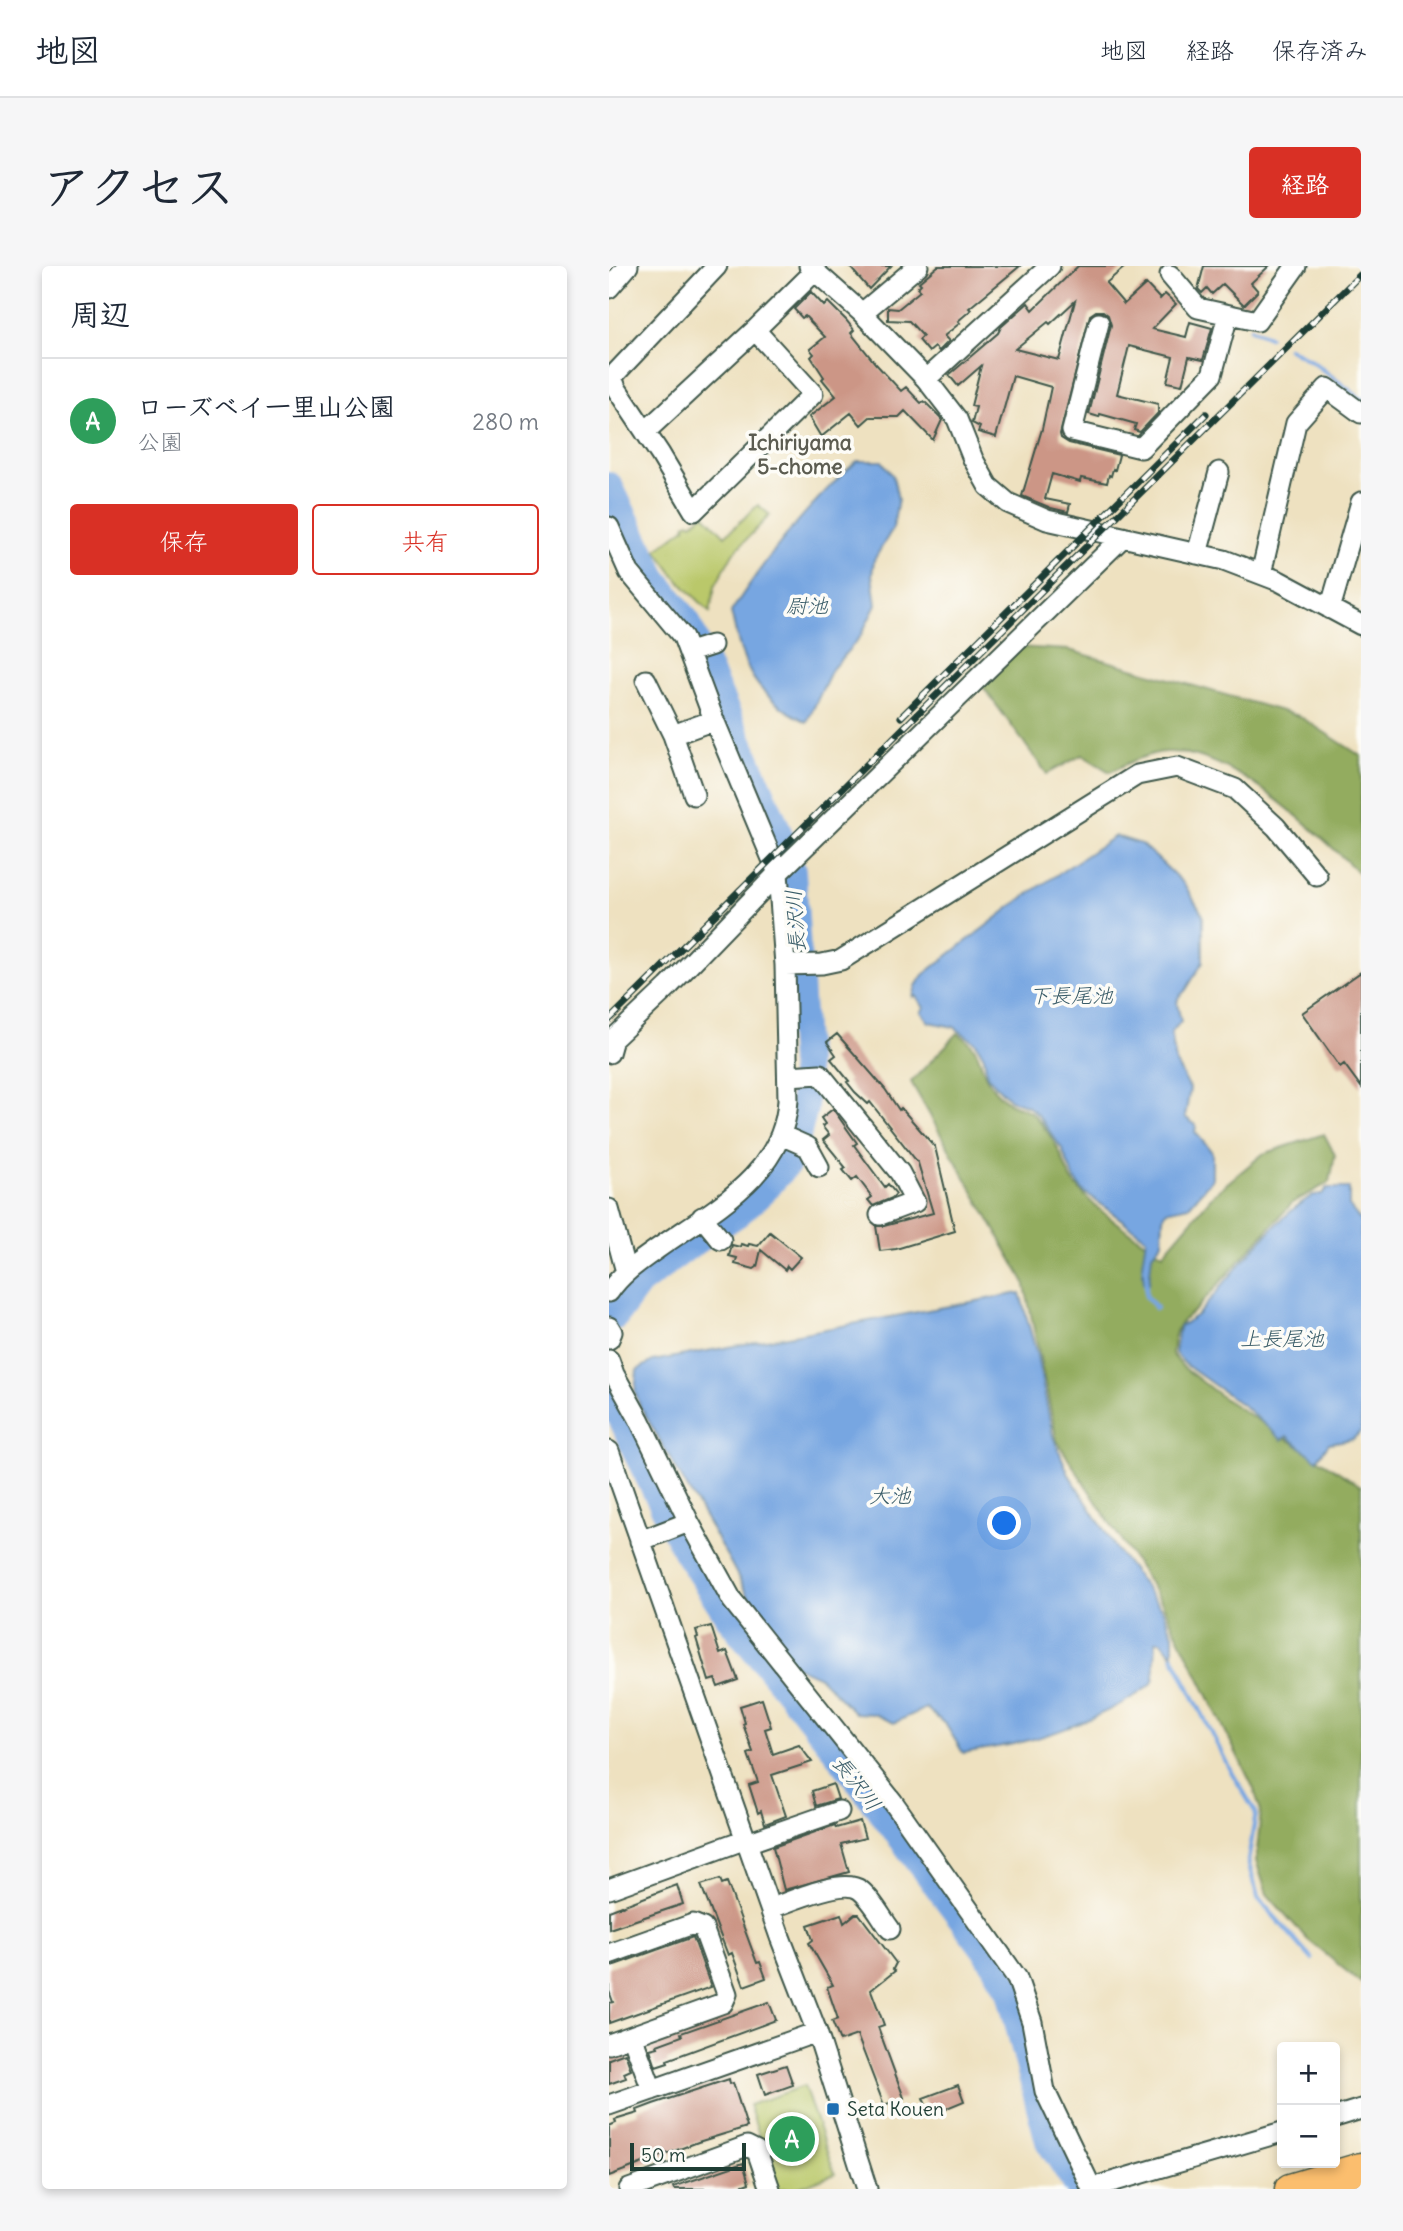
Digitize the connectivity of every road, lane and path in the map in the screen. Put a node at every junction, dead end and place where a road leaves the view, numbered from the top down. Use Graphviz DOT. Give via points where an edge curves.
graph roads {
  1 [pos="628,266"];
  2 [pos="716,266"];
  3 [pos="918,266"];
  4 [pos="1050,266"];
  5 [pos="1296,266"];
  6 [pos="812,269"];
  7 [pos="1169,269"];
  8 [pos="609,288"];
  9 [pos="862,313"];
  10 [pos="1229,315"];
  11 [pos="1100,323"];
  12 [pos="755,330"];
  13 [pos="610,377"];
  14 [pos="926,379"];
  15 [pos="1361,414"];
  16 [pos="645,432"];
  17 [pos="1219,472"];
  18 [pos="1361,502"];
  19 [pos="609,527"];
  20 [pos="1123,537"];
  21 [pos="1197,554"];
  22 [pos="1261,574"];
  23 [pos="1330,609"];
  24 [pos="1361,625"];
  25 [pos="711,645"];
  26 [pos="690,652"];
  27 [pos="646,680"];
  28 [pos="714,720"];
  29 [pos="673,735"];
  30 [pos="694,795"];
  31 [pos="734,813"];
  32 [pos="758,826"];
  33 [pos="778,873"];
  34 [pos="1317,876"];
  35 [pos="785,965"];
  36 [pos="609,1053"];
  37 [pos="788,1076"];
  38 [pos="782,1135"];
  39 [pos="819,1167"];
  40 [pos="609,1209"];
  41 [pos="880,1215"];
  42 [pos="702,1218"];
  43 [pos="721,1239"];
  44 [pos="626,1272"];
  45 [pos="609,1292"];
  46 [pos="609,1326"];
  47 [pos="609,1339"];
  48 [pos="609,1360"];
  49 [pos="609,1451"];
  50 [pos="688,1522"];
  51 [pos="641,1540"];
  52 [pos="839,1811"];
  53 [pos="747,1841"];
  54 [pos="609,1889"];
  55 [pos="771,1908"];
  56 [pos="890,1929"];
  57 [pos="609,1954"];
  58 [pos="817,2032"];
  59 [pos="632,2036"];
  60 [pos="609,2044"];
  61 [pos="652,2090"];
  62 [pos="609,2105"];
  63 [pos="1361,2109"];
  64 [pos="1340,2115"];
  65 [pos="1277,2133"];
  66 [pos="1361,2168"];
  67 [pos="1092,2188"];
  68 [pos="629,2189"];
  69 [pos="770,2189"];
  70 [pos="867,2189"];
  71 [pos="1290,2189"];
  1 -- 8 [label="street"];
  2 -- 13 [label="street"];
  3 -- 9 [label="street"];
  4 -- 14 [label="street"];
  5 -- 10 [label="street" via="1257,321"];
  6 -- 9 [label="street"];
  6 -- 12 [label="street"];
  7 -- 10 [label="street" via="1198,308"];
  9 -- 14 [label="street"];
  10 -- 11 [label="street" via="1212,375 1142,448 1072,431"];
  12 -- 16 [label="street"];
  12 -- 16 [label="street" via="813,394 694,511"];
  13 -- 16 [label="street"];
  14 -- 20 [label="street" via="957,419 988,486 1008,503 1047,520"];
  15 -- 22 [label="street" via="1327,388 1296,424"];
  17 -- 21 [label="street"];
  18 -- 23 [label="street"];
  19 -- 26 [label="street" via="629,572 683,637"];
  20 -- 21 [label="street"];
  20 -- 33 [label="street"];
  21 -- 22 [label="street"];
  22 -- 23 [label="street"];
  23 -- 24 [label="street"];
  25 -- 26 [label="street"];
  26 -- 28 [label="street"];
  27 -- 29 [label="street"];
  28 -- 29 [label="street"];
  28 -- 32 [label="street"];
  29 -- 30 [label="street"];
  31 -- 32 [label="street"];
  32 -- 33 [label="street"];
  33 -- 35 [label="street"];
  33 -- 36 [label="street" via="613,1039"];
  34 -- 35 [label="street" via="1276,827 1235,789 1177,767 1137,775 841,960"];
  35 -- 37 [label="street"];
  37 -- 38 [label="street"];
  37 -- 41 [label="street" via="819,1074 900,1173 915,1202"];
  38 -- 39 [label="street" via="807,1146"];
  38 -- 42 [label="street" via="754,1178"];
  40 -- 44 [label="street"];
  42 -- 43 [label="street"];
  42 -- 44 [label="street"];
  44 -- 45 [label="street"];
  46 -- 47 [label="street" via="613,1332"];
  48 -- 50 [label="street"];
  49 -- 51 [label="street"];
  50 -- 51 [label="street"];
  50 -- 67 [label="street" via="732,1600 893,1802 1017,1978 1032,2022 1045,2091"];
  51 -- 53 [label="street"];
  52 -- 53 [label="street"];
  53 -- 54 [label="street"];
  53 -- 55 [label="street"];
  55 -- 56 [label="street" via="851,1885 861,1890"];
  55 -- 58 [label="street"];
  57 -- 59 [label="street" via="699,1925 727,1994 723,2003"];
  58 -- 61 [label="street"];
  58 -- 70 [label="street"];
  59 -- 60 [label="street"];
  59 -- 61 [label="street"];
  61 -- 62 [label="street"];
  63 -- 64 [label="street"];
  65 -- 67 [label="street"];
  66 -- 71 [label="highway"];
  68 -- 69 [label="street" via="747,2146 757,2151"];
}
